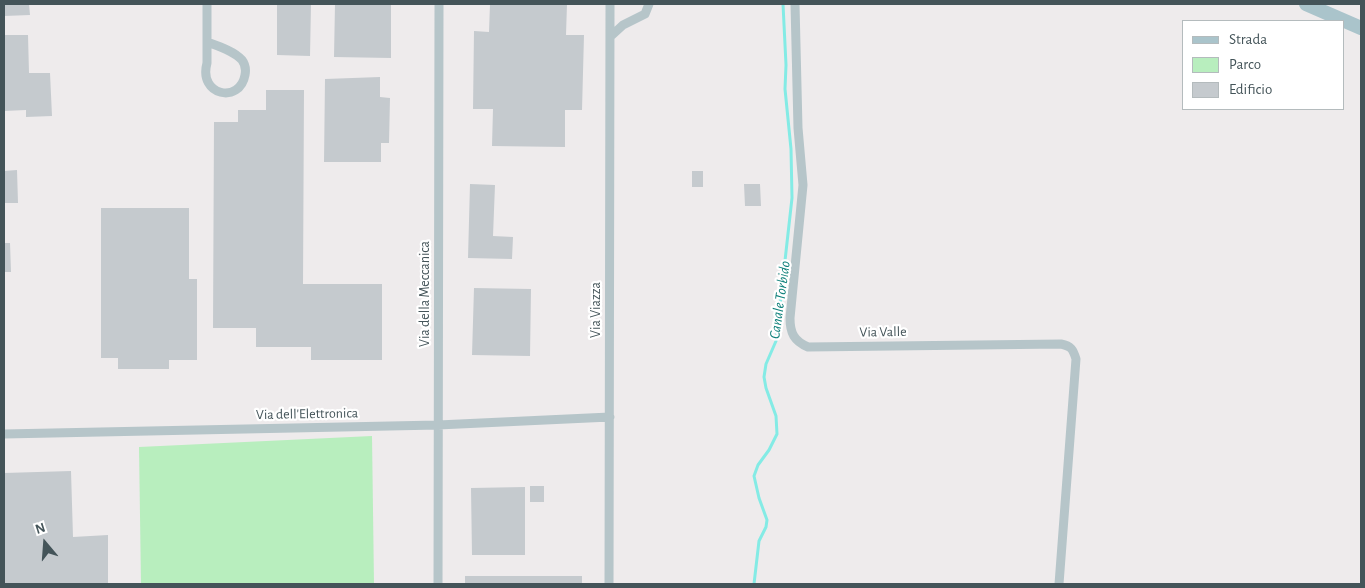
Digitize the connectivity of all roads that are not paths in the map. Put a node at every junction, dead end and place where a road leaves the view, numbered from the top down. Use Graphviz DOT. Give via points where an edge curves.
graph roads {
  1 [pos="207,4"];
  2 [pos="439,4"];
  3 [pos="610,4"];
  4 [pos="649,4"];
  5 [pos="795,4"];
  6 [pos="1306,4"];
  7 [pos="1343,20"];
  8 [pos="1345,21"];
  9 [pos="1361,28"];
  10 [pos="611,36"];
  11 [pos="207,42"];
  12 [pos="610,417"];
  13 [pos="438,424"];
  14 [pos="4,434"];
  15 [pos="438,584"];
  16 [pos="609,584"];
  17 [pos="1059,584"];
  1 -- 11 [label="street"];
  2 -- 13 [label="street, Via della Meccanica"];
  3 -- 10 [label="street, Via Viazza"];
  4 -- 10 [label="street" via="645,14"];
  5 -- 17 [label="street, Via Valle" via="803,186 790,318 793,336 808,347 1061,344 1073,349 1076,359"];
  6 -- 7 [label="main road"];
  8 -- 9 [label="main road"];
  10 -- 12 [label="street, Via Viazza"];
  11 -- 11 [label="street" via="206,81 218,92 238,88 245,78 242,60"];
  12 -- 13 [label="street, Via dell'Elettronica"];
  12 -- 16 [label="street, Via Viazza"];
  13 -- 14 [label="street, Via dell'Elettronica"];
  13 -- 15 [label="street, Via della Meccanica"];
}
